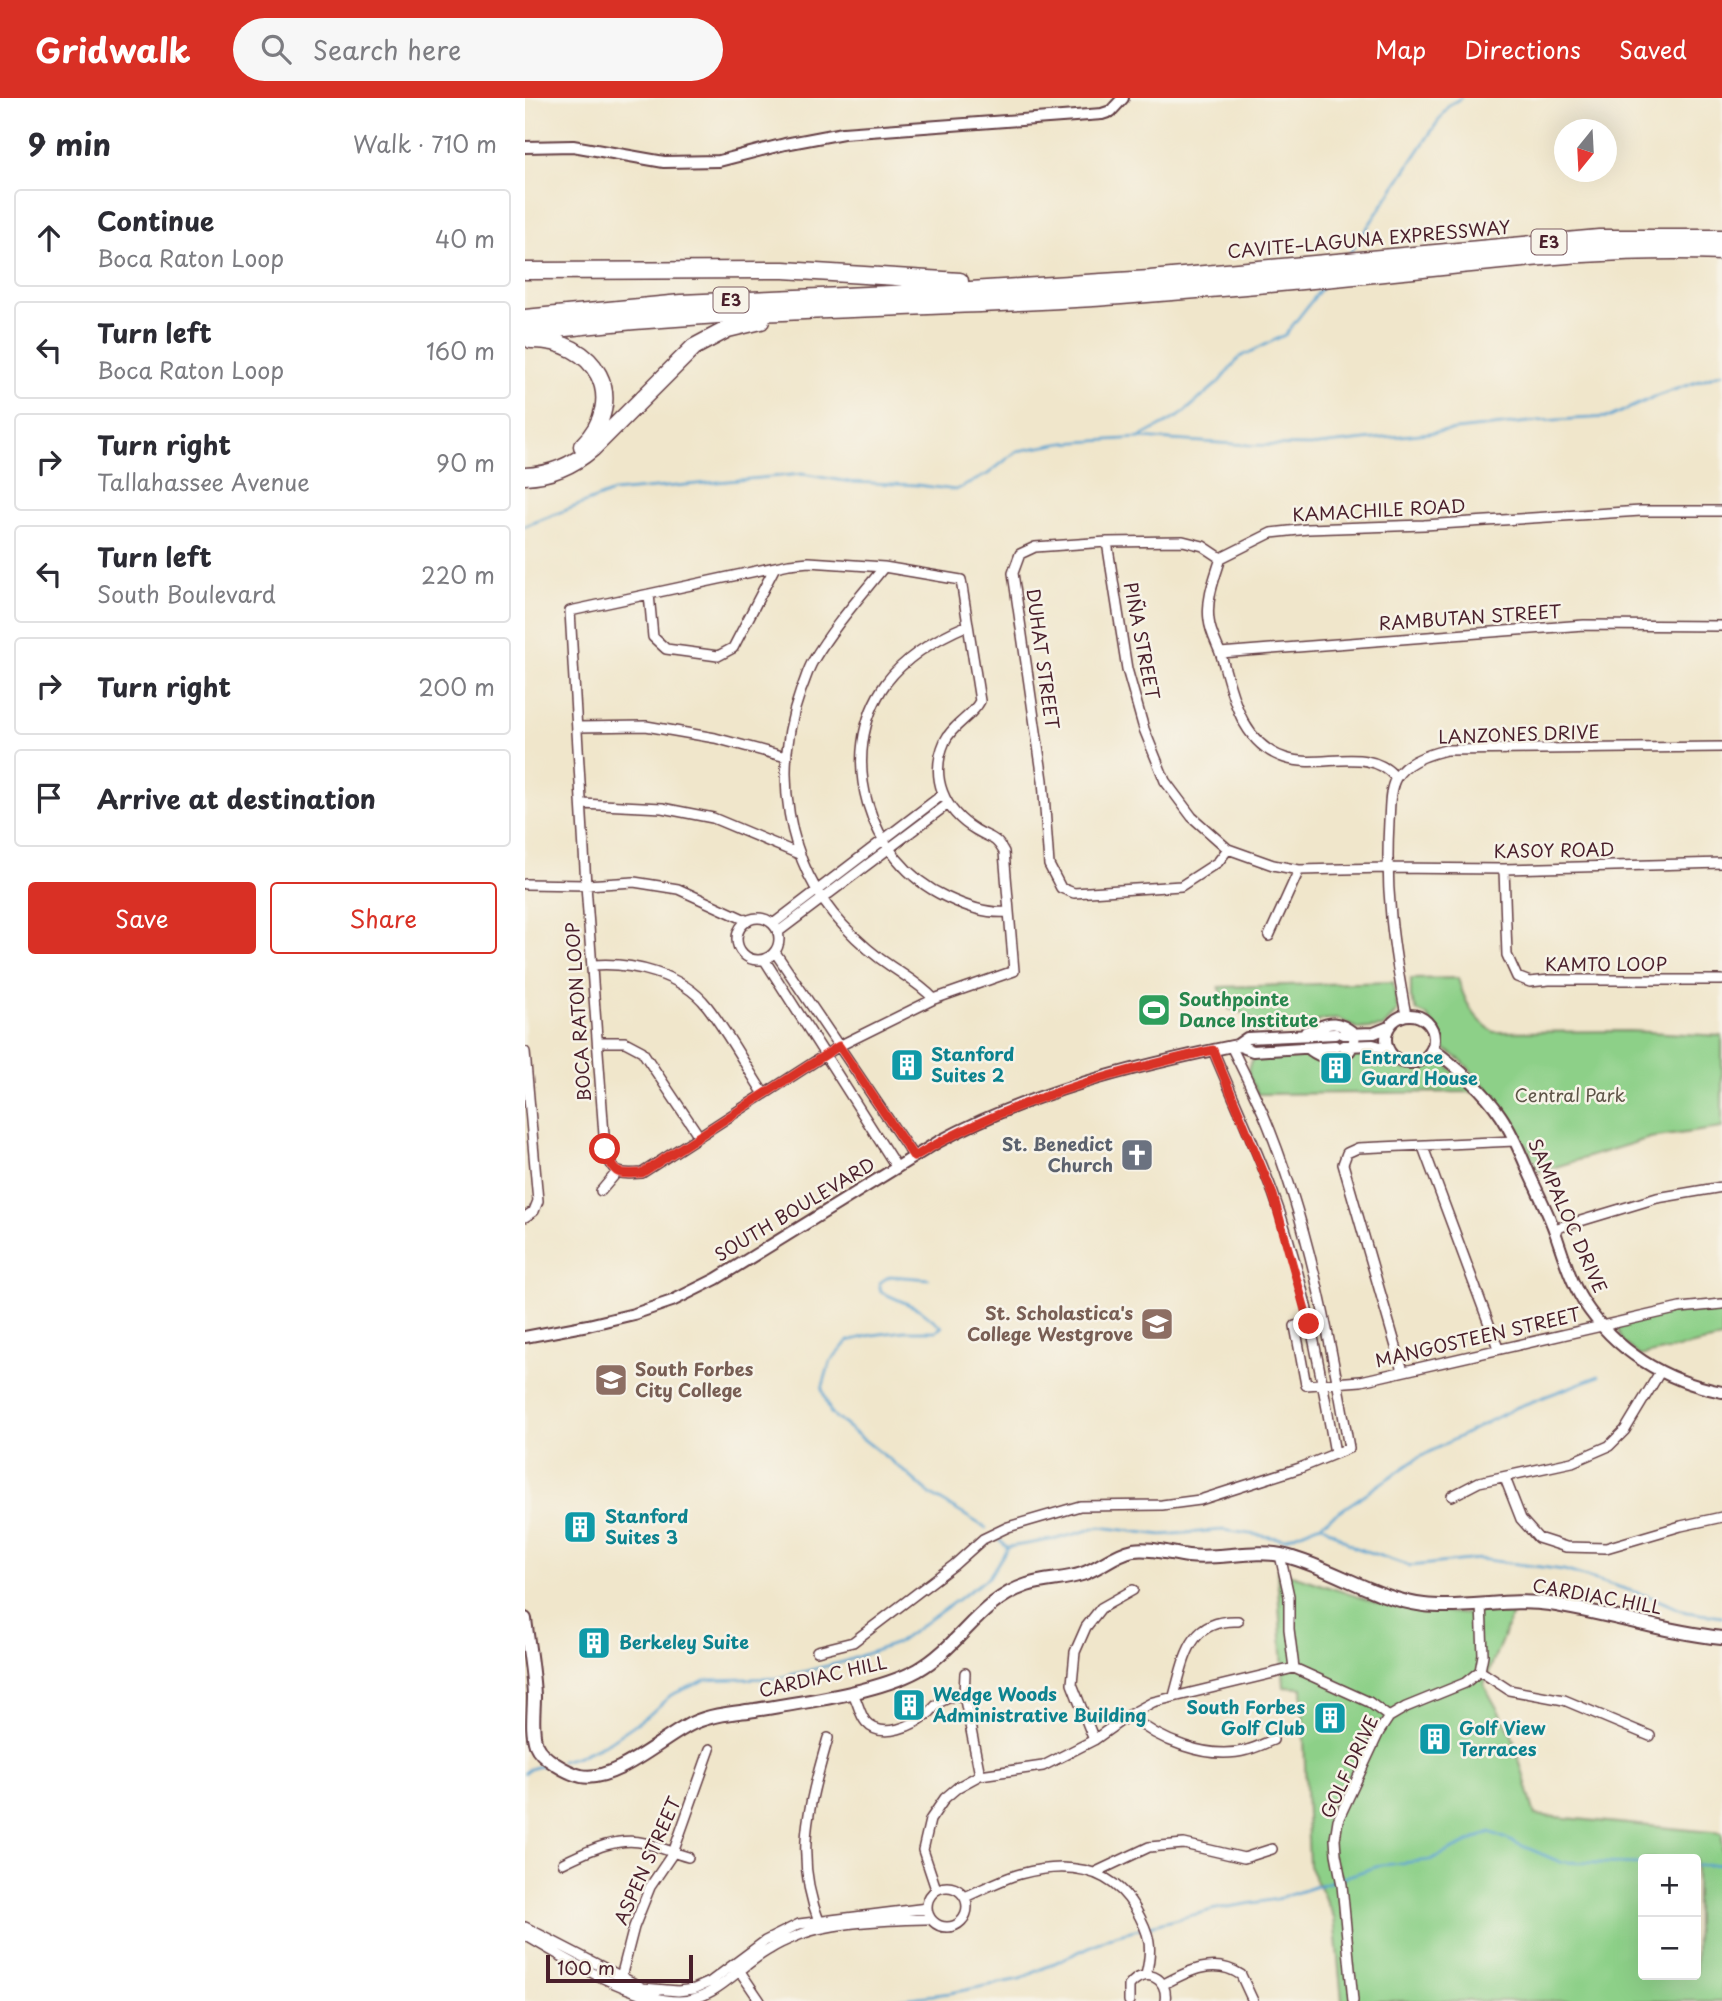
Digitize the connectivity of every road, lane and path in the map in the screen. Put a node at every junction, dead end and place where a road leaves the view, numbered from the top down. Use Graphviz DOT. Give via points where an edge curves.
graph roads {
  1 [pos="1123,98"];
  2 [pos="525,147"];
  3 [pos="1722,238"];
  4 [pos="1722,252"];
  5 [pos="525,271"];
  6 [pos="1019,295"];
  7 [pos="827,310"];
  8 [pos="525,318"];
  9 [pos="525,333"];
  10 [pos="525,340"];
  11 [pos="525,466"];
  12 [pos="525,475"];
  13 [pos="1722,511"];
  14 [pos="1107,542"];
  15 [pos="1221,558"];
  16 [pos="884,567"];
  17 [pos="774,569"];
  18 [pos="649,594"];
  19 [pos="968,625"];
  20 [pos="1722,626"];
  21 [pos="1220,653"];
  22 [pos="577,727"];
  23 [pos="1722,747"];
  24 [pos="786,758"];
  25 [pos="1396,778"];
  26 [pos="945,800"];
  27 [pos="582,804"];
  28 [pos="886,845"];
  29 [pos="1228,849"];
  30 [pos="799,854"];
  31 [pos="1722,863"];
  32 [pos="1387,868"];
  33 [pos="1504,869"];
  34 [pos="1299,870"];
  35 [pos="525,884"];
  36 [pos="586,885"];
  37 [pos="820,895"];
  38 [pos="1008,912"];
  39 [pos="748,921"];
  40 [pos="775,928"];
  41 [pos="1269,936"];
  42 [pos="775,952"];
  43 [pos="764,959"];
  44 [pos="593,965"];
  45 [pos="1722,980"];
  46 [pos="935,999"];
  47 [pos="1406,1015"];
  48 [pos="1389,1027"];
  49 [pos="1299,1035"];
  50 [pos="1344,1040"];
  51 [pos="598,1042"];
  52 [pos="839,1046"];
  53 [pos="1234,1046"];
  54 [pos="1308,1048"];
  55 [pos="1388,1049"];
  56 [pos="1433,1049"];
  57 [pos="1213,1050"];
  58 [pos="525,1052"];
  59 [pos="824,1055"];
  60 [pos="764,1094"];
  61 [pos="699,1136"];
  62 [pos="1515,1141"];
  63 [pos="1423,1147"];
  64 [pos="914,1157"];
  65 [pos="897,1168"];
  66 [pos="617,1172"];
  67 [pos="1722,1187"];
  68 [pos="601,1191"];
  69 [pos="525,1217"];
  70 [pos="1554,1229"];
  71 [pos="1722,1304"];
  72 [pos="1325,1320"];
  73 [pos="1309,1324"];
  74 [pos="1601,1325"];
  75 [pos="525,1337"];
  76 [pos="1497,1348"];
  77 [pos="1403,1371"];
  78 [pos="1660,1372"];
  79 [pos="1338,1384"];
  80 [pos="1323,1385"];
  81 [pos="1722,1392"];
  82 [pos="1335,1453"];
  83 [pos="1505,1478"];
  84 [pos="1452,1496"];
  85 [pos="1722,1517"];
  86 [pos="1280,1555"];
  87 [pos="1133,1590"];
  88 [pos="1481,1604"];
  89 [pos="525,1619"];
  90 [pos="1238,1620"];
  91 [pos="1722,1638"];
  92 [pos="817,1651"];
  93 [pos="1294,1668"];
  94 [pos="1480,1671"];
  95 [pos="965,1673"];
  96 [pos="852,1692"];
  97 [pos="964,1695"];
  98 [pos="1174,1696"];
  99 [pos="1129,1715"];
  100 [pos="1389,1717"];
  101 [pos="1650,1736"];
  102 [pos="828,1738"];
  103 [pos="1094,1740"];
  104 [pos="1273,1740"];
  105 [pos="710,1749"];
  106 [pos="980,1775"];
  107 [pos="1272,1849"];
  108 [pos="673,1853"];
  109 [pos="688,1857"];
  110 [pos="563,1863"];
  111 [pos="1096,1872"];
  112 [pos="936,1889"];
  113 [pos="965,1897"];
  114 [pos="927,1908"];
  115 [pos="930,1919"];
  116 [pos="821,1925"];
  117 [pos="525,1927"];
  118 [pos="525,1935"];
  119 [pos="737,1966"];
  120 [pos="1146,1975"];
  121 [pos="620,1982"];
  122 [pos="1164,1984"];
  123 [pos="760,2001"];
  124 [pos="1129,2001"];
  125 [pos="1165,2001"];
  126 [pos="1253,2001"];
  127 [pos="1353,2001"];
  1 -- 2 [label="street" via="1102,114 843,133 719,161 664,162 573,146"];
  3 -- 6 [label="highway, CAVITE–LAGUNA EXPRESSWAY / E3" via="1599,238"];
  4 -- 6 [label="highway, CAVITE–LAGUNA EXPRESSWAY / E3" via="1629,251 1298,283"];
  5 -- 6 [label="highway" via="785,270 972,281"];
  6 -- 7 [label="highway, E3"];
  6 -- 8 [label="highway, E3" via="938,292 681,303"];
  7 -- 9 [label="highway, E3" via="672,318"];
  7 -- 12 [label="highway" via="740,325 704,340 584,456 551,473"];
  10 -- 11 [label="highway" via="549,340 576,349 596,370 604,397 599,422 584,444 560,460"];
  13 -- 15 [label="street, KAMACHILE ROAD" via="1641,511 1308,529 1271,533"];
  14 -- 15 [label="street, DUHAT STREET" via="1183,541 1203,546"];
  14 -- 29 [label="street, PIÑA STREET" via="1127,669 1144,729 1165,781 1192,817"];
  14 -- 29 [label="street, DUHAT STREET" via="1035,547 1020,554 1013,573 1043,780 1049,865 1061,888 1074,893 1181,886 1218,862"];
  15 -- 21 [label="street" via="1211,591 1209,620"];
  16 -- 17 [label="street, BOCA RATON LOOP" via="810,562"];
  16 -- 19 [label="street, BOCA RATON LOOP" via="961,580"];
  16 -- 24 [label="street" via="812,662 792,714"];
  17 -- 18 [label="street, BOCA RATON LOOP"];
  17 -- 18 [label="street" via="733,648 718,656 666,649 653,637"];
  18 -- 22 [label="street, BOCA RATON LOOP" via="570,611"];
  19 -- 26 [label="street, BOCA RATON LOOP" via="980,701 946,740 939,761"];
  19 -- 28 [label="street" via="920,648 886,683 868,718 861,759 864,795"];
  20 -- 21 [label="street, RAMBUTAN STREET" via="1584,625"];
  21 -- 25 [label="street" via="1247,732 1266,750 1288,760 1376,763"];
  22 -- 24 [label="street" via="646,726 715,738"];
  22 -- 27 [label="street, BOCA RATON LOOP"];
  23 -- 25 [label="street, LANZONES DRIVE" via="1446,750 1428,754"];
  24 -- 30 [label="street" via="789,812"];
  25 -- 32 [label="street"];
  26 -- 28 [label="street"];
  26 -- 38 [label="street" via="960,819 997,839 1004,852"];
  27 -- 30 [label="street" via="662,808 713,818"];
  27 -- 36 [label="street, BOCA RATON LOOP"];
  28 -- 37 [label="street"];
  28 -- 38 [label="street" via="899,864 930,889 965,906"];
  29 -- 34 [label="street, PIÑA STREET"];
  30 -- 37 [label="street"];
  31 -- 33 [label="street, KASOY ROAD"];
  32 -- 33 [label="street, KASOY ROAD"];
  32 -- 34 [label="street, PIÑA STREET"];
  32 -- 47 [label="street" via="1391,933"];
  33 -- 45 [label="street, KAMTO LOOP" via="1507,955 1517,978 1530,982"];
  34 -- 41 [label="street"];
  35 -- 36 [label="street"];
  36 -- 39 [label="street" via="635,882 678,889"];
  36 -- 44 [label="street, BOCA RATON LOOP"];
  37 -- 40 [label="street"];
  37 -- 46 [label="street" via="843,925"];
  38 -- 46 [label="street" via="1014,971"];
  39 -- 40 [label="street" via="761,918"];
  39 -- 43 [label="street" via="739,931 738,944 751,958"];
  40 -- 42 [label="street" via="779,939"];
  42 -- 43 [label="street"];
  42 -- 52 [label="street"];
  43 -- 59 [label="street"];
  44 -- 51 [label="street, BOCA RATON LOOP"];
  44 -- 60 [label="street" via="648,969 686,988 706,1004"];
  46 -- 52 [label="street"];
  47 -- 48 [label="street"];
  47 -- 56 [label="street" via="1421,1017 1432,1027"];
  48 -- 50 [label="street, SOUTH BOULEVARD"];
  48 -- 55 [label="street"];
  49 -- 50 [label="street, SOUTH BOULEVARD"];
  49 -- 50 [label="street, SOUTH BOULEVARD" via="1329,1023 1344,1026"];
  49 -- 53 [label="street, SOUTH BOULEVARD" via="1247,1038"];
  50 -- 54 [label="street, SOUTH BOULEVARD"];
  50 -- 54 [label="street, SOUTH BOULEVARD" via="1345,1055 1330,1059"];
  50 -- 55 [label="street, SOUTH BOULEVARD"];
  51 -- 61 [label="street" via="625,1042 642,1051"];
  51 -- 66 [label="street, BOCA RATON LOOP" via="605,1149"];
  52 -- 59 [label="street"];
  52 -- 64 [label="street"];
  53 -- 54 [label="street, SOUTH BOULEVARD" via="1253,1051"];
  53 -- 57 [label="street, SOUTH BOULEVARD"];
  53 -- 72 [label="street" via="1291,1190"];
  55 -- 56 [label="street" via="1406,1063 1422,1061"];
  56 -- 62 [label="street, SAMPALOC DRIVE" via="1482,1091"];
  57 -- 64 [label="street, SOUTH BOULEVARD" via="1148,1064 1016,1107 965,1128"];
  57 -- 73 [label="street" via="1273,1195"];
  58 -- 69 [label="street" via="538,1201"];
  59 -- 60 [label="street"];
  59 -- 65 [label="street"];
  60 -- 61 [label="street"];
  61 -- 66 [label="street" via="642,1173"];
  62 -- 63 [label="street"];
  62 -- 70 [label="street, SAMPALOC DRIVE"];
  63 -- 76 [label="street"];
  63 -- 77 [label="street" via="1358,1148 1347,1153 1343,1164"];
  64 -- 65 [label="street, SOUTH BOULEVARD"];
  65 -- 75 [label="street, SOUTH BOULEVARD" via="672,1301 635,1314"];
  66 -- 68 [label="street"];
  67 -- 70 [label="street" via="1657,1198"];
  70 -- 74 [label="street, SAMPALOC DRIVE" via="1582,1300"];
  71 -- 74 [label="street, MANGOSTEEN STREET"];
  72 -- 73 [label="street"];
  72 -- 79 [label="street"];
  73 -- 80 [label="street"];
  73 -- 80 [label="street" via="1295,1326 1305,1385"];
  74 -- 76 [label="street, MANGOSTEEN STREET"];
  74 -- 78 [label="street, SAMPALOC DRIVE" via="1618,1345"];
  76 -- 77 [label="street, MANGOSTEEN STREET"];
  77 -- 79 [label="street, MANGOSTEEN STREET"];
  78 -- 81 [label="street, SAMPALOC DRIVE"];
  78 -- 83 [label="street" via="1625,1430 1609,1446 1572,1462"];
  79 -- 80 [label="street, MANGOSTEEN STREET"];
  79 -- 82 [label="street" via="1349,1448"];
  80 -- 82 [label="street"];
  82 -- 92 [label="street" via="1200,1500 1080,1506 1008,1527 983,1539 853,1642"];
  83 -- 84 [label="street" via="1479,1482"];
  83 -- 85 [label="street" via="1521,1519 1538,1538 1566,1547 1606,1548"];
  86 -- 88 [label="main road, CARDIAC HILL" via="1400,1600 1423,1605"];
  86 -- 93 [label="street" via="1289,1596"];
  86 -- 96 [label="main road, CARDIAC HILL" via="1189,1557 1142,1549 1118,1554 1087,1572 1009,1593 919,1670"];
  87 -- 103 [label="street" via="1101,1608 1075,1652 1072,1684"];
  88 -- 91 [label="main road, CARDIAC HILL" via="1550,1604"];
  88 -- 94 [label="street"];
  89 -- 96 [label="main road, CARDIAC HILL" via="536,1744 544,1755 581,1776 615,1770 695,1722"];
  90 -- 98 [label="street" via="1212,1623 1199,1632"];
  93 -- 98 [label="street"];
  93 -- 100 [label="street" via="1361,1698"];
  94 -- 100 [label="street, GOLF DRIVE" via="1465,1683"];
  94 -- 101 [label="street" via="1509,1690 1564,1700"];
  95 -- 97 [label="street"];
  96 -- 97 [label="street" via="863,1719 886,1732 928,1713 940,1701"];
  97 -- 106 [label="street"];
  98 -- 99 [label="street"];
  99 -- 103 [label="street"];
  99 -- 104 [label="street" via="1173,1743 1219,1752 1245,1751"];
  100 -- 127 [label="street, GOLF DRIVE" via="1338,1820 1335,1839"];
  102 -- 116 [label="street" via="804,1844 807,1876"];
  103 -- 106 [label="street" via="1043,1766"];
  105 -- 108 [label="street, ASPEN STREET"];
  106 -- 112 [label="street" via="945,1798 930,1821 923,1850"];
  107 -- 111 [label="street" via="1244,1858 1184,1844 1149,1847"];
  108 -- 109 [label="street"];
  108 -- 110 [label="street" via="642,1842 611,1844"];
  108 -- 121 [label="street, ASPEN STREET" via="646,1897"];
  111 -- 113 [label="street" via="1068,1868 1020,1874"];
  111 -- 120 [label="street" via="1118,1886 1148,1932 1151,1952"];
  112 -- 113 [label="street" via="951,1887"];
  112 -- 114 [label="street"];
  113 -- 115 [label="street" via="967,1912 956,1925 946,1927"];
  114 -- 115 [label="street"];
  114 -- 116 [label="street"];
  115 -- 116 [label="street"];
  116 -- 119 [label="street" via="799,1924 765,1941"];
  117 -- 121 [label="street"];
  118 -- 121 [label="street"];
  119 -- 121 [label="street" via="694,1989 643,1988"];
  119 -- 123 [label="street"];
  120 -- 122 [label="street"];
  120 -- 124 [label="street" via="1129,1986"];
  122 -- 125 [label="street"];
  122 -- 126 [label="street" via="1193,1969 1219,1966 1241,1975"];
}
